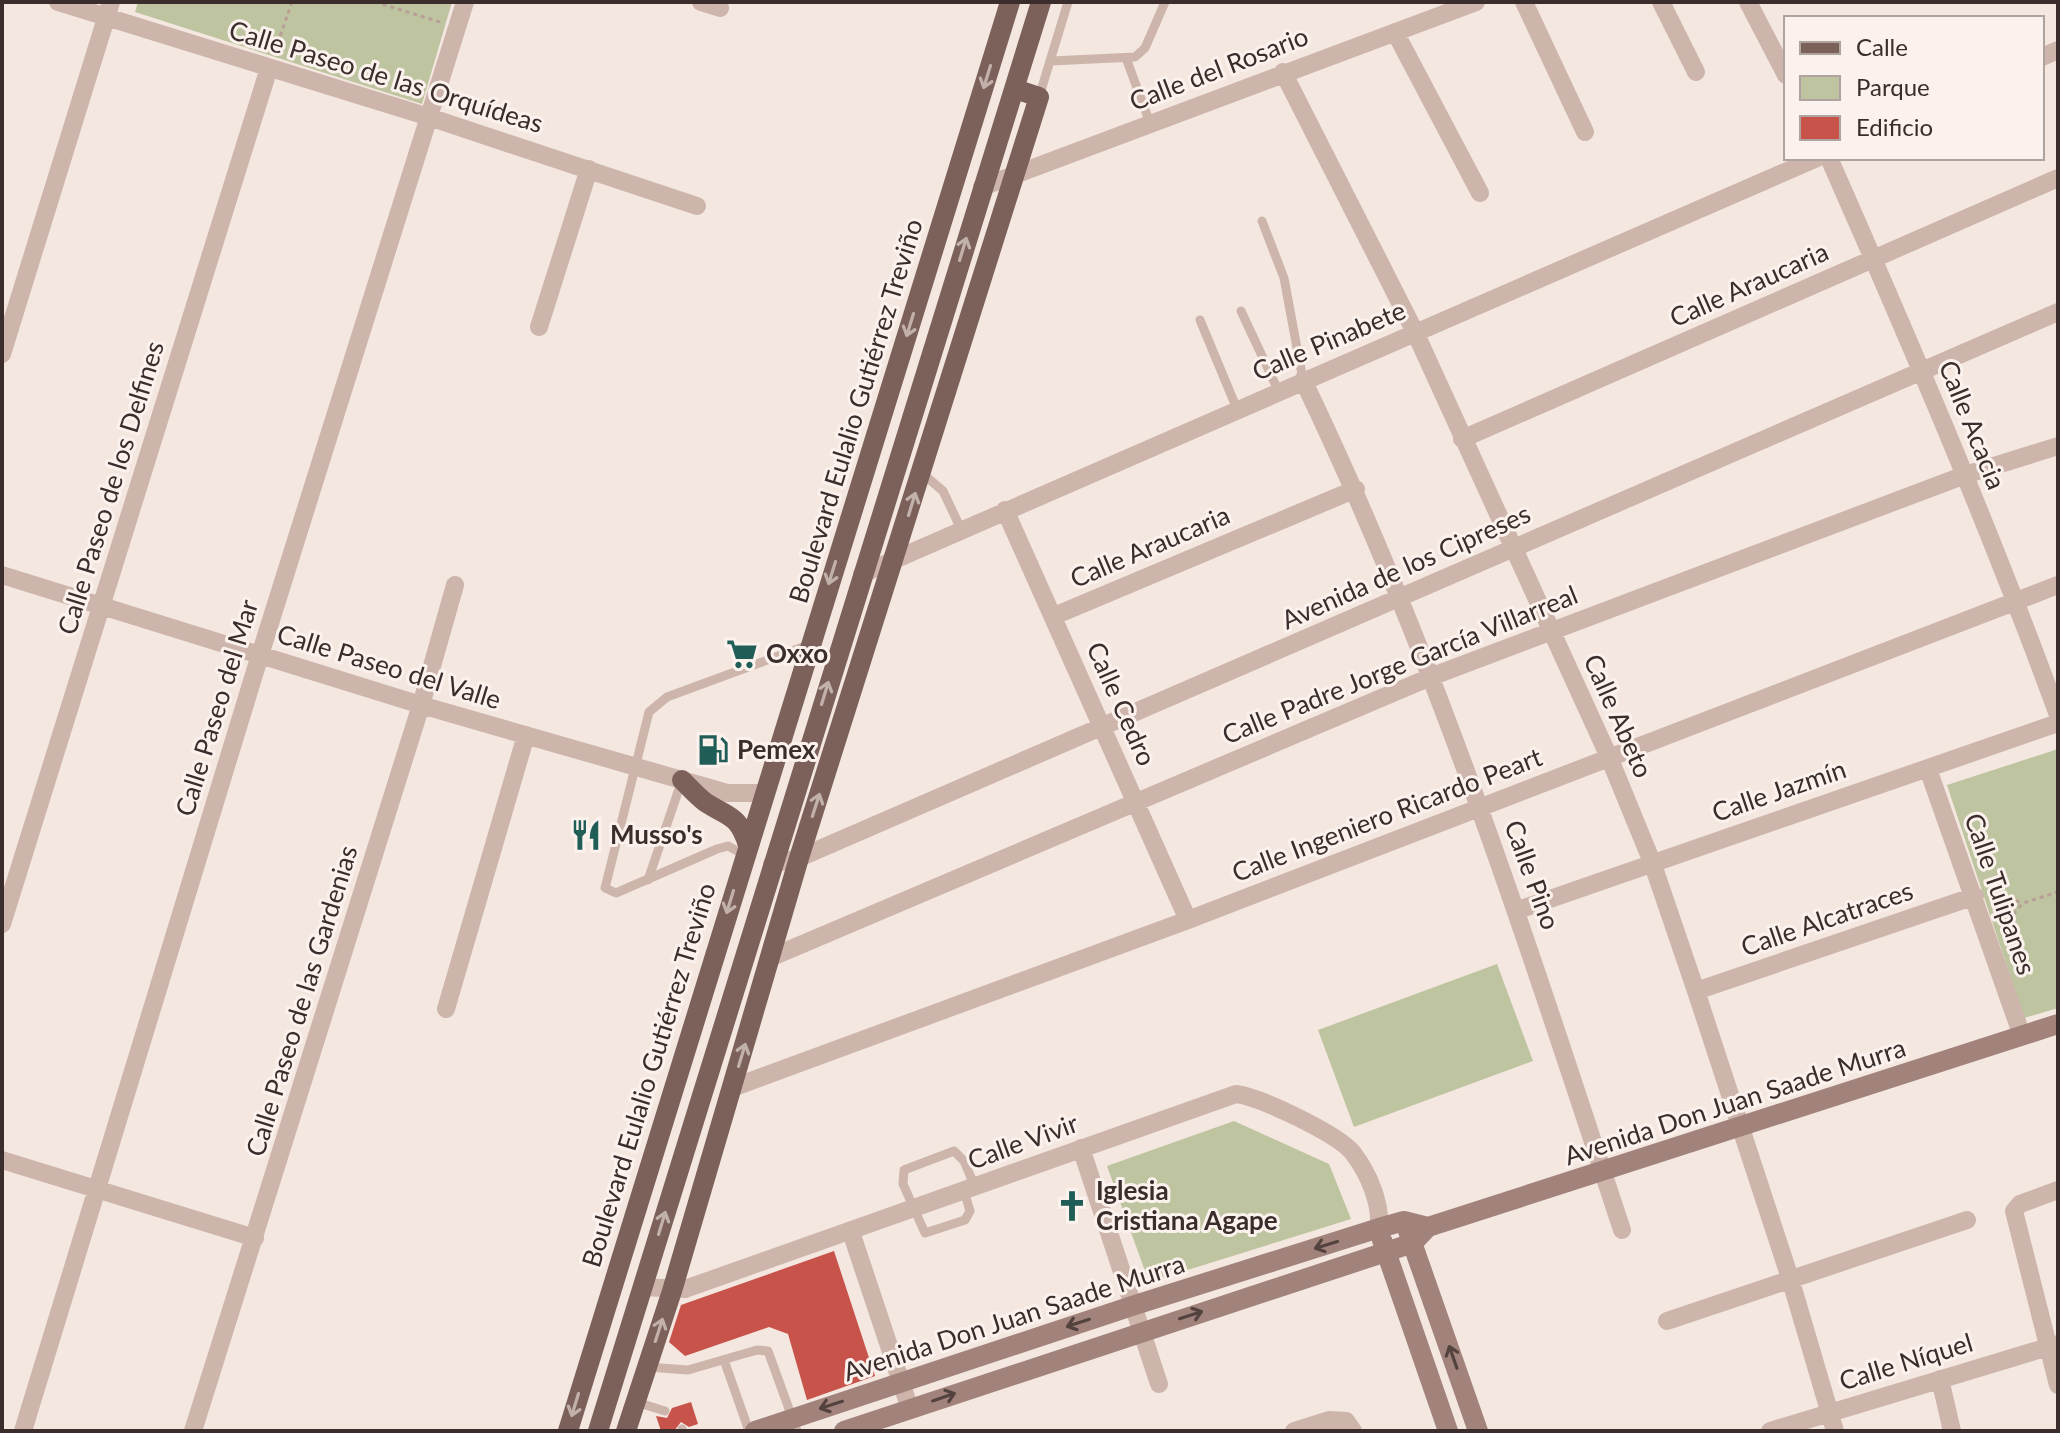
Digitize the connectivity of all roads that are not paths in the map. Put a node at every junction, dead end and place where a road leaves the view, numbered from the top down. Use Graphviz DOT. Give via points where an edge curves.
graph roads {
  1 [pos="58,2"];
  2 [pos="465,2"];
  3 [pos="701,2"];
  4 [pos="1010,2"];
  5 [pos="1041,2"];
  6 [pos="1068,2"];
  7 [pos="1165,2"];
  8 [pos="1476,2"];
  9 [pos="1524,2"];
  10 [pos="1661,2"];
  11 [pos="1748,2"];
  12 [pos="720,8"];
  13 [pos="108,10"];
  14 [pos="1395,32"];
  15 [pos="1126,58"];
  16 [pos="1051,61"];
  17 [pos="269,68"];
  18 [pos="1784,71"];
  19 [pos="1283,72"];
  20 [pos="1696,72"];
  21 [pos="1015,89"];
  22 [pos="1039,97"];
  23 [pos="429,117"];
  24 [pos="1150,123"];
  25 [pos="1585,132"];
  26 [pos="1812,160"];
  27 [pos="1830,160"];
  28 [pos="589,169"];
  29 [pos="1014,176"];
  30 [pos="2058,178"];
  31 [pos="982,187"];
  32 [pos="1480,193"];
  33 [pos="697,206"];
  34 [pos="1262,221"];
  35 [pos="1873,259"];
  36 [pos="1241,311"];
  37 [pos="2058,312"];
  38 [pos="1200,320"];
  39 [pos="539,327"];
  40 [pos="1415,332"];
  41 [pos="2,354"];
  42 [pos="1922,370"];
  43 [pos="1303,380"];
  44 [pos="1278,390"];
  45 [pos="1237,409"];
  46 [pos="1462,439"];
  47 [pos="2058,446"];
  48 [pos="922,473"];
  49 [pos="1965,475"];
  50 [pos="1356,489"];
  51 [pos="1005,510"];
  52 [pos="961,529"];
  53 [pos="1512,549"];
  54 [pos="895,560"];
  55 [pos="862,574"];
  56 [pos="2,575"];
  57 [pos="455,585"];
  58 [pos="2058,585"];
  59 [pos="1401,598"];
  60 [pos="2016,600"];
  61 [pos="102,606"];
  62 [pos="1054,616"];
  63 [pos="1550,630"];
  64 [pos="810,644"];
  65 [pos="260,655"];
  66 [pos="1433,676"];
  67 [pos="421,705"];
  68 [pos="2058,715"];
  69 [pos="2058,723"];
  70 [pos="1104,728"];
  71 [pos="526,735"];
  72 [pos="809,742"];
  73 [pos="1609,757"];
  74 [pos="635,766"];
  75 [pos="1928,769"];
  76 [pos="682,780"];
  77 [pos="764,793"];
  78 [pos="1135,802"];
  79 [pos="1480,808"];
  80 [pos="746,850"];
  81 [pos="799,858"];
  82 [pos="1652,862"];
  83 [pos="772,864"];
  84 [pos="648,880"];
  85 [pos="1973,891"];
  86 [pos="1518,910"];
  87 [pos="1188,920"];
  88 [pos="2,924"];
  89 [pos="772,957"];
  90 [pos="1696,991"];
  91 [pos="446,1009"];
  92 [pos="2058,1024"];
  93 [pos="2022,1036"];
  94 [pos="732,1088"];
  95 [pos="1740,1129"];
  96 [pos="1081,1148"];
  97 [pos="2,1160"];
  98 [pos="1603,1173"];
  99 [pos="97,1189"];
  100 [pos="970,1189"];
  101 [pos="2058,1190"];
  102 [pos="913,1209"];
  103 [pos="1380,1218"];
  104 [pos="1967,1220"];
  105 [pos="1404,1221"];
  106 [pos="1428,1227"];
  107 [pos="1622,1230"];
  108 [pos="851,1232"];
  109 [pos="255,1238"];
  110 [pos="1413,1243"];
  111 [pos="1386,1251"];
  112 [pos="1790,1278"];
  113 [pos="642,1287"];
  114 [pos="672,1291"];
  115 [pos="1135,1305"];
  116 [pos="1667,1321"];
  117 [pos="1143,1331"];
  118 [pos="2054,1345"];
  119 [pos="724,1360"];
  120 [pos="647,1367"];
  121 [pos="1940,1379"];
  122 [pos="901,1382"];
  123 [pos="1159,1384"];
  124 [pos="2058,1385"];
  125 [pos="636,1402"];
  126 [pos="910,1409"];
  127 [pos="665,1411"];
  128 [pos="1831,1412"];
  129 [pos="795,1425"];
  130 [pos="23,1431"];
  131 [pos="193,1431"];
  132 [pos="568,1431"];
  133 [pos="598,1431"];
  134 [pos="626,1431"];
  135 [pos="752,1431"];
  136 [pos="844,1431"];
  137 [pos="1294,1431"];
  138 [pos="1353,1431"];
  139 [pos="1448,1431"];
  140 [pos="1478,1431"];
  141 [pos="1770,1431"];
  142 [pos="1835,1431"];
  143 [pos="1952,1431"];
  1 -- 13 [label="street, Calle Paseo de las Orquídeas"];
  2 -- 23 [label="street, Calle Paseo del Mar"];
  3 -- 12 [label="street"];
  4 -- 64 [label="main road, Boulevard Eulalio Gutiérrez Treviño, one-way"];
  5 -- 21 [label="main road, Boulevard Eulalio Gutiérrez Treviño"];
  6 -- 16 [label="lane"];
  7 -- 15 [label="lane" via="1145,48"];
  8 -- 14 [label="street, Calle del Rosario"];
  9 -- 25 [label="street"];
  10 -- 20 [label="street"];
  11 -- 18 [label="street"];
  13 -- 17 [label="street, Calle Paseo de las Orquídeas"];
  13 -- 41 [label="street"];
  14 -- 19 [label="street, Calle del Rosario"];
  14 -- 32 [label="street"];
  15 -- 16 [label="lane"];
  15 -- 24 [label="lane"];
  16 -- 22 [label="lane"];
  17 -- 23 [label="street, Calle Paseo de las Orquídeas"];
  17 -- 61 [label="street, Calle Paseo de los Delfines"];
  19 -- 24 [label="street, Calle del Rosario"];
  19 -- 40 [label="street, Calle Abeto"];
  21 -- 22 [label="main road"];
  21 -- 31 [label="main road, Boulevard Eulalio Gutiérrez Treviño"];
  22 -- 29 [label="main road"];
  23 -- 28 [label="street, Calle Paseo de las Orquídeas"];
  23 -- 65 [label="street, Calle Paseo del Mar"];
  24 -- 29 [label="street, Calle del Rosario"];
  26 -- 40 [label="street, Calle Pinabete"];
  27 -- 35 [label="street, Calle Acacia"];
  28 -- 33 [label="street, Calle Paseo de las Orquídeas"];
  28 -- 39 [label="street"];
  29 -- 31 [label="street, Calle del Rosario"];
  29 -- 48 [label="main road"];
  30 -- 35 [label="street, Calle Araucaria"];
  55 -- 31 [label="main road, Boulevard Eulalio Gutiérrez Treviño, one-way"];
  34 -- 43 [label="lane" via="1284,278"];
  35 -- 42 [label="street, Calle Acacia"];
  35 -- 46 [label="street, Calle Araucaria"];
  36 -- 44 [label="lane"];
  37 -- 42 [label="street, Avenida de los Cipreses"];
  38 -- 45 [label="lane"];
  40 -- 43 [label="street, Calle Pinabete"];
  40 -- 46 [label="street, Calle Abeto"];
  42 -- 49 [label="street, Calle Acacia"];
  42 -- 53 [label="street, Avenida de los Cipreses"];
  43 -- 44 [label="street, Calle Pinabete"];
  43 -- 50 [label="street, Calle Pino"];
  44 -- 45 [label="street, Calle Pinabete"];
  45 -- 51 [label="street, Calle Pinabete"];
  46 -- 53 [label="street, Calle Abeto"];
  47 -- 49 [label="street, Calle Padre Jorge García Villarreal"];
  48 -- 52 [label="lane" via="943,491"];
  54 -- 48 [label="main road, one-way"];
  49 -- 60 [label="street, Calle Acacia"];
  49 -- 63 [label="street, Calle Padre Jorge García Villarreal"];
  50 -- 59 [label="street, Calle Pino"];
  50 -- 62 [label="street, Calle Araucaria"];
  51 -- 52 [label="street, Calle Pinabete"];
  51 -- 62 [label="street, Calle Cedro"];
  52 -- 54 [label="street, Calle Pinabete"];
  53 -- 59 [label="street, Avenida de los Cipreses"];
  53 -- 63 [label="street, Calle Abeto"];
  54 -- 55 [label="street, Calle Pinabete"];
  81 -- 54 [label="main road, one-way"];
  72 -- 55 [label="main road, Boulevard Eulalio Gutiérrez Treviño, one-way"];
  56 -- 61 [label="street, Calle Paseo del Valle"];
  57 -- 67 [label="street, Calle Paseo de las Gardenias"];
  58 -- 60 [label="street, Calle Ingeniero Ricardo Peart"];
  59 -- 66 [label="street, Calle Pino"];
  59 -- 70 [label="street, Avenida de los Cipreses"];
  60 -- 68 [label="street, Calle Acacia"];
  60 -- 73 [label="street, Calle Ingeniero Ricardo Peart"];
  61 -- 65 [label="street, Calle Paseo del Valle"];
  61 -- 88 [label="street, Calle Paseo de los Delfines"];
  62 -- 70 [label="street, Calle Cedro"];
  63 -- 66 [label="street, Calle Padre Jorge García Villarreal"];
  63 -- 73 [label="street, Calle Abeto"];
  64 -- 74 [label="lane" via="657,704 643,728"];
  64 -- 77 [label="main road, Boulevard Eulalio Gutiérrez Treviño"];
  65 -- 67 [label="street, Calle Paseo del Valle"];
  65 -- 99 [label="street, Calle Paseo del Mar"];
  66 -- 78 [label="street, Calle Padre Jorge García Villarreal"];
  66 -- 79 [label="street, Calle Pino"];
  67 -- 71 [label="street, Calle Paseo del Valle"];
  67 -- 109 [label="street, Calle Paseo de las Gardenias"];
  69 -- 75 [label="street, Calle Jazmín"];
  70 -- 78 [label="street, Calle Cedro"];
  70 -- 81 [label="street, Avenida de los Cipreses"];
  71 -- 74 [label="street, Calle Paseo del Valle"];
  71 -- 91 [label="street"];
  72 -- 77 [label="main road" via="785,781"];
  72 -- 83 [label="main road, Boulevard Eulalio Gutiérrez Treviño"];
  73 -- 79 [label="street, Calle Ingeniero Ricardo Peart"];
  73 -- 82 [label="street, Calle Abeto"];
  74 -- 76 [label="street, Calle Paseo del Valle"];
  74 -- 84 [label="lane" via="605,888 616,893"];
  75 -- 82 [label="street, Calle Jazmín"];
  75 -- 85 [label="street, Calle Tulipanes"];
  76 -- 77 [label="street, Calle Paseo del Valle" via="727,793"];
  76 -- 80 [label="main road" via="705,802 739,822"];
  76 -- 84 [label="lane"];
  77 -- 80 [label="main road, Boulevard Eulalio Gutiérrez Treviño"];
  78 -- 87 [label="street, Calle Cedro"];
  78 -- 89 [label="street, Calle Padre Jorge García Villarreal"];
  79 -- 86 [label="street, Calle Pino"];
  79 -- 87 [label="street, Calle Ingeniero Ricardo Peart"];
  80 -- 84 [label="lane" via="717,849"];
  80 -- 132 [label="main road, Boulevard Eulalio Gutiérrez Treviño, one-way"];
  81 -- 83 [label="street, Avenida de los Cipreses"];
  81 -- 89 [label="main road"];
  82 -- 86 [label="street, Calle Jazmín"];
  82 -- 90 [label="street, Calle Abeto"];
  113 -- 83 [label="main road, Boulevard Eulalio Gutiérrez Treviño, one-way"];
  85 -- 90 [label="street, Calle Alcatraces"];
  85 -- 93 [label="street, Calle Tulipanes"];
  86 -- 98 [label="street, Calle Pino"];
  87 -- 94 [label="street, Calle Ingeniero Ricardo Peart"];
  94 -- 89 [label="main road, one-way"];
  90 -- 95 [label="street, Calle Abeto"];
  92 -- 93 [label="street, Avenida Don Juan Saade Murra"];
  93 -- 95 [label="street, Avenida Don Juan Saade Murra"];
  94 -- 114 [label="main road"];
  95 -- 98 [label="street, Avenida Don Juan Saade Murra"];
  95 -- 112 [label="street, Calle Abeto"];
  96 -- 100 [label="street, Calle Vivir"];
  96 -- 103 [label="street, Calle Vivir" via="1220,1097 1250,1096 1345,1145 1360,1165"];
  96 -- 115 [label="street"];
  97 -- 99 [label="street"];
  98 -- 106 [label="street, Avenida Don Juan Saade Murra"];
  98 -- 107 [label="street, Calle Pino"];
  99 -- 109 [label="street"];
  99 -- 130 [label="street, Calle Paseo del Mar"];
  100 -- 102 [label="street, Calle Vivir"];
  100 -- 102 [label="lane" via="965,1220 930,1233 922,1231"];
  100 -- 102 [label="lane" via="959,1154 948,1151 904,1170 903,1184"];
  101 -- 118 [label="street" via="2014,1211"];
  102 -- 108 [label="street, Calle Vivir"];
  103 -- 105 [label="street, Avenida Don Juan Saade Murra"];
  103 -- 111 [label="street"];
  103 -- 115 [label="street, Avenida Don Juan Saade Murra, one-way"];
  104 -- 112 [label="street"];
  105 -- 106 [label="street, Avenida Don Juan Saade Murra"];
  105 -- 110 [label="street"];
  106 -- 110 [label="street, Avenida Don Juan Saade Murra"];
  108 -- 114 [label="street, Calle Vivir"];
  108 -- 122 [label="street"];
  109 -- 131 [label="street, Calle Paseo de las Gardenias"];
  110 -- 111 [label="street, Avenida Don Juan Saade Murra"];
  140 -- 110 [label="street, one-way"];
  117 -- 111 [label="street, Avenida Don Juan Saade Murra, one-way"];
  111 -- 139 [label="street"];
  112 -- 116 [label="street"];
  112 -- 128 [label="street, Calle Abeto"];
  113 -- 114 [label="street, Calle Vivir"];
  113 -- 133 [label="main road, Boulevard Eulalio Gutiérrez Treviño"];
  120 -- 114 [label="main road, one-way"];
  115 -- 117 [label="street"];
  115 -- 122 [label="street, Avenida Don Juan Saade Murra, one-way"];
  117 -- 123 [label="street"];
  126 -- 117 [label="street, Avenida Don Juan Saade Murra, one-way"];
  118 -- 121 [label="street, Calle Níquel"];
  118 -- 124 [label="street"];
  119 -- 120 [label="lane" via="680,1371"];
  119 -- 129 [label="lane" via="768,1351"];
  119 -- 135 [label="lane"];
  120 -- 125 [label="main road"];
  121 -- 128 [label="street, Calle Níquel"];
  121 -- 143 [label="street"];
  122 -- 126 [label="street"];
  122 -- 129 [label="street, Avenida Don Juan Saade Murra, one-way"];
  125 -- 127 [label="lane"];
  125 -- 134 [label="main road"];
  126 -- 136 [label="street, Avenida Don Juan Saade Murra"];
  128 -- 141 [label="street, Calle Níquel"];
  128 -- 142 [label="street, Calle Abeto"];
  129 -- 135 [label="street, Avenida Don Juan Saade Murra"];
  137 -- 138 [label="street" via="1338,1419"];
}
